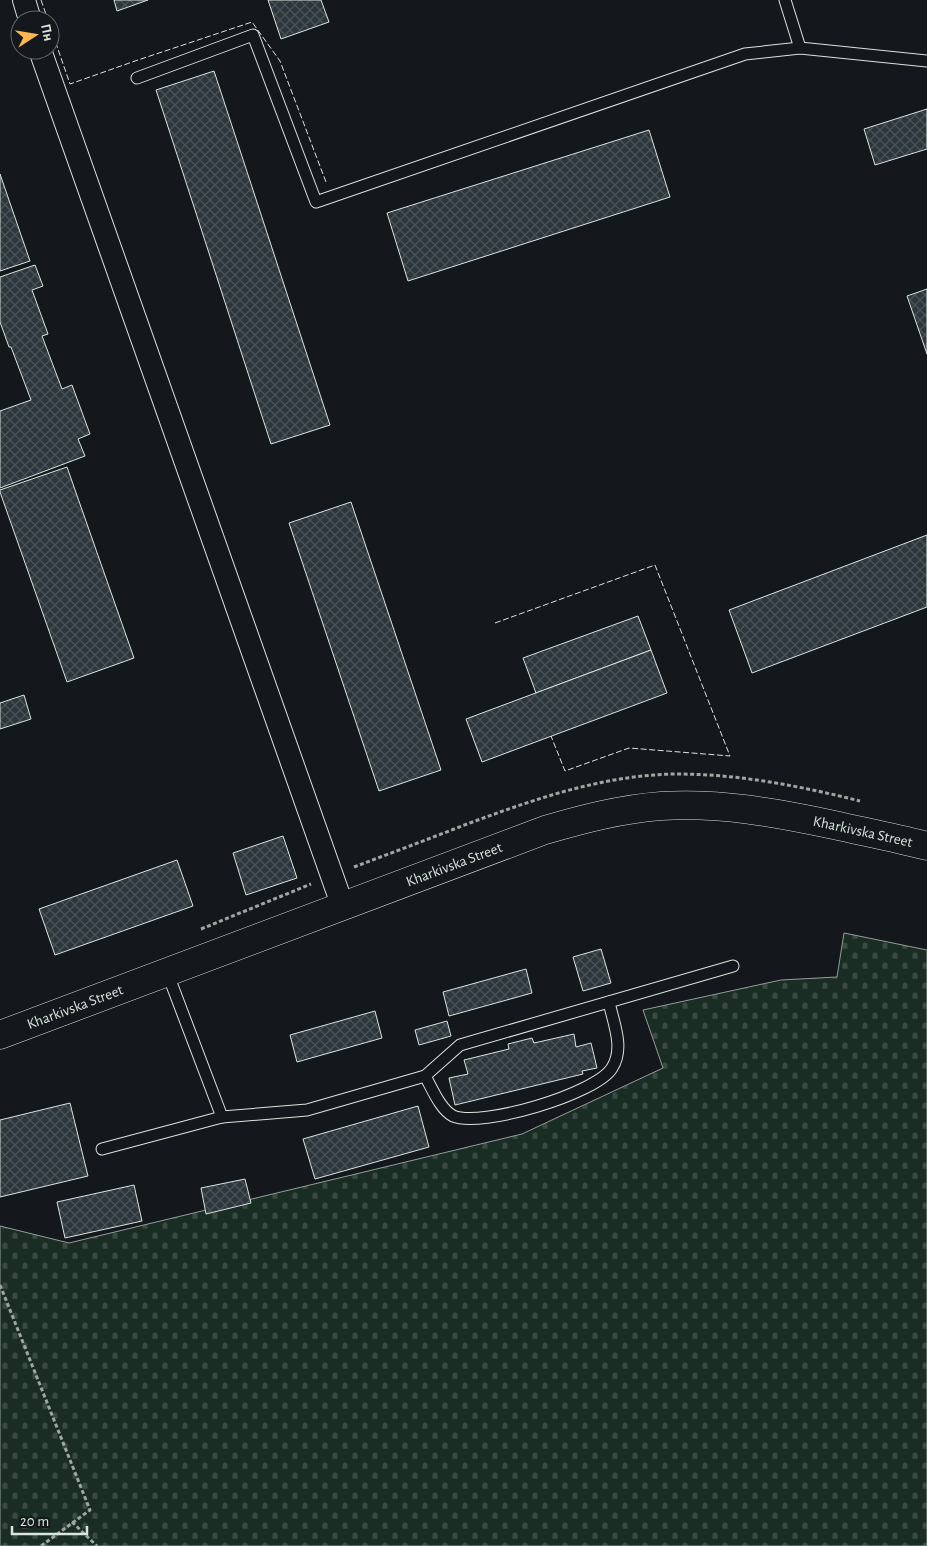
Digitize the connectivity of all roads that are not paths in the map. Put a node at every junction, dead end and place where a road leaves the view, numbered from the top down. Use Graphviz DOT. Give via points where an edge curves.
graph roads {
  1 [pos="785,0"];
  2 [pos="800,48"];
  3 [pos="44,60"];
  4 [pos="927,61"];
  5 [pos="137,78"];
  6 [pos="927,846"];
  7 [pos="343,907"];
  8 [pos="733,966"];
  9 [pos="167,972"];
  10 [pos="609,1002"];
  11 [pos="0,1035"];
  12 [pos="425,1076"];
  13 [pos="222,1117"];
  14 [pos="102,1149"];
  1 -- 2 [label="lane"];
  2 -- 4 [label="lane"];
  2 -- 5 [label="lane" via="745,54 316,202 253,36"];
  3 -- 7 [label="street"];
  6 -- 7 [label="main road, Kharkivska Street" via="791,816 734,808 660,806 625,810 546,830"];
  7 -- 9 [label="main road, Kharkivska Street"];
  8 -- 10 [label="lane"];
  9 -- 11 [label="main road, Kharkivska Street"];
  9 -- 13 [label="lane"];
  10 -- 12 [label="lane" via="460,1044"];
  10 -- 12 [label="lane" via="618,1045 612,1070 594,1084 563,1099 494,1117 467,1119 452,1116 444,1108"];
  12 -- 13 [label="lane" via="307,1110"];
  13 -- 14 [label="lane"];
}
